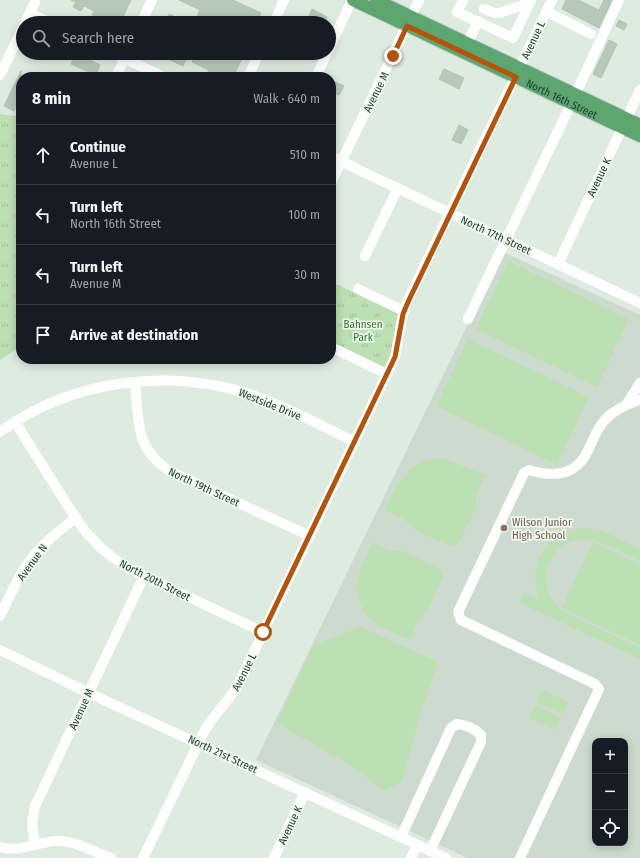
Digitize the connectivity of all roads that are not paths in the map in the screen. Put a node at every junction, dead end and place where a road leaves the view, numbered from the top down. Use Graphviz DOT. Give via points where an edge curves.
graph roads {
  1 [pos="152,0"];
  2 [pos="284,0"];
  3 [pos="352,0"];
  4 [pos="376,0"];
  5 [pos="419,0"];
  6 [pos="463,0"];
  7 [pos="552,0"];
  8 [pos="619,0"];
  9 [pos="35,2"];
  10 [pos="530,2"];
  11 [pos="484,9"];
  12 [pos="547,12"];
  13 [pos="30,13"];
  14 [pos="28,16"];
  15 [pos="36,16"];
  16 [pos="144,16"];
  17 [pos="277,16"];
  18 [pos="409,21"];
  19 [pos="478,21"];
  20 [pos="336,34"];
  21 [pos="591,34"];
  22 [pos="16,42"];
  23 [pos="465,48"];
  24 [pos="124,60"];
  25 [pos="133,60"];
  26 [pos="256,60"];
  27 [pos="324,60"];
  28 [pos="118,72"];
  29 [pos="155,72"];
  30 [pos="250,72"];
  31 [pos="318,72"];
  32 [pos="518,73"];
  33 [pos="0,75"];
  34 [pos="640,90"];
  35 [pos="574,99"];
  36 [pos="624,123"];
  37 [pos="640,125"];
  38 [pos="640,136"];
  39 [pos="336,158"];
  40 [pos="342,161"];
  41 [pos="336,172"];
  42 [pos="398,188"];
  43 [pos="450,213"];
  44 [pos="506,240"];
  45 [pos="365,256"];
  46 [pos="558,264"];
  47 [pos="358,289"];
  48 [pos="640,303"];
  49 [pos="404,311"];
  50 [pos="468,319"];
  51 [pos="336,349"];
  52 [pos="387,374"];
  53 [pos="135,382"];
  54 [pos="640,382"];
  55 [pos="640,400"];
  56 [pos="626,405"];
  57 [pos="15,422"];
  58 [pos="0,432"];
  59 [pos="355,442"];
  60 [pos="76,518"];
  61 [pos="310,536"];
  62 [pos="144,576"];
  63 [pos="0,616"];
  64 [pos="263,632"];
  65 [pos="0,650"];
  66 [pos="89,692"];
  67 [pos="199,743"];
  68 [pos="305,792"];
  69 [pos="400,837"];
  70 [pos="35,845"];
  71 [pos="417,845"];
  72 [pos="0,847"];
  73 [pos="430,851"];
  74 [pos="111,858"];
  75 [pos="144,858"];
  76 [pos="274,858"];
  77 [pos="411,858"];
  78 [pos="446,858"];
  79 [pos="520,858"];
  1 -- 16 [label="street"];
  2 -- 17 [label="street"];
  3 -- 18 [label="main road, North 16th Street"];
  3 -- 20 [label="street"];
  4 -- 18 [label="main road, North 16th Street"];
  5 -- 18 [label="street, Avenue M"];
  6 -- 19 [label="street" via="457,12"];
  7 -- 12 [label="street, Avenue L"];
  8 -- 35 [label="street"];
  9 -- 13 [label="street"];
  10 -- 11 [label="street" via="499,13"];
  10 -- 19 [label="street" via="513,38"];
  12 -- 21 [label="street"];
  12 -- 32 [label="street, Avenue L"];
  13 -- 14 [label="street"];
  13 -- 15 [label="street"];
  18 -- 23 [label="main road, North 16th Street"];
  18 -- 40 [label="street, Avenue M"];
  19 -- 23 [label="street"];
  22 -- 33 [label="street"];
  23 -- 32 [label="main road, North 16th Street"];
  24 -- 28 [label="street"];
  25 -- 29 [label="street"];
  26 -- 30 [label="street"];
  27 -- 31 [label="street"];
  32 -- 35 [label="main road, North 16th Street"];
  32 -- 43 [label="street, Avenue L"];
  34 -- 36 [label="street, Avenue K"];
  35 -- 36 [label="main road, North 16th Street"];
  35 -- 44 [label="street"];
  36 -- 37 [label="main road, North 16th Street"];
  36 -- 38 [label="main road, North 16th Street"];
  36 -- 46 [label="street, Avenue K"];
  39 -- 40 [label="street, North 17th Street"];
  40 -- 41 [label="street, Avenue M"];
  40 -- 42 [label="street, North 17th Street"];
  42 -- 43 [label="street, North 17th Street"];
  42 -- 45 [label="street"];
  43 -- 44 [label="street, North 17th Street"];
  43 -- 49 [label="street, Avenue L"];
  44 -- 46 [label="street, North 17th Street"];
  44 -- 50 [label="street"];
  46 -- 48 [label="street, North 17th Street"];
  47 -- 49 [label="street"];
  49 -- 52 [label="street, Avenue L" via="395,357"];
  51 -- 52 [label="street"];
  52 -- 59 [label="street, Avenue L"];
  53 -- 57 [label="street, Westside Drive" via="81,392 56,401"];
  53 -- 59 [label="street, Westside Drive" via="172,380 230,389 272,403"];
  53 -- 61 [label="street, North 19th Street" via="142,441 159,464 169,471"];
  54 -- 56 [label="street"];
  55 -- 56 [label="street"];
  56 -- 79 [label="street" via="604,421 583,459 574,468 560,474 541,474 529,470 524,473 458,612 461,620 595,684 599,689"];
  57 -- 58 [label="street, Westside Drive"];
  57 -- 60 [label="street, North 20th Street"];
  59 -- 61 [label="street, Avenue L"];
  60 -- 62 [label="street, North 20th Street" via="100,547 125,566"];
  60 -- 63 [label="street, Avenue N" via="32,557"];
  61 -- 64 [label="street, Avenue L"];
  62 -- 64 [label="street, North 20th Street"];
  62 -- 66 [label="street, Avenue M"];
  64 -- 67 [label="street, Avenue L" via="236,689 210,722"];
  65 -- 66 [label="street, North 21st Street"];
  66 -- 67 [label="street, North 21st Street"];
  66 -- 70 [label="street, Avenue M" via="35,806 32,824"];
  67 -- 68 [label="street, North 21st Street"];
  67 -- 75 [label="street, Avenue L"];
  68 -- 69 [label="street, North 21st Street"];
  68 -- 76 [label="street, Avenue K"];
  69 -- 71 [label="street, North 21st Street"];
  69 -- 73 [label="street" via="452,728 458,724 466,725 481,735 481,742"];
  70 -- 72 [label="street" via="17,849"];
  70 -- 74 [label="street" via="64,841"];
  71 -- 73 [label="street, North 21st Street"];
  71 -- 77 [label="street"];
  73 -- 78 [label="street, North 21st Street"];
}
